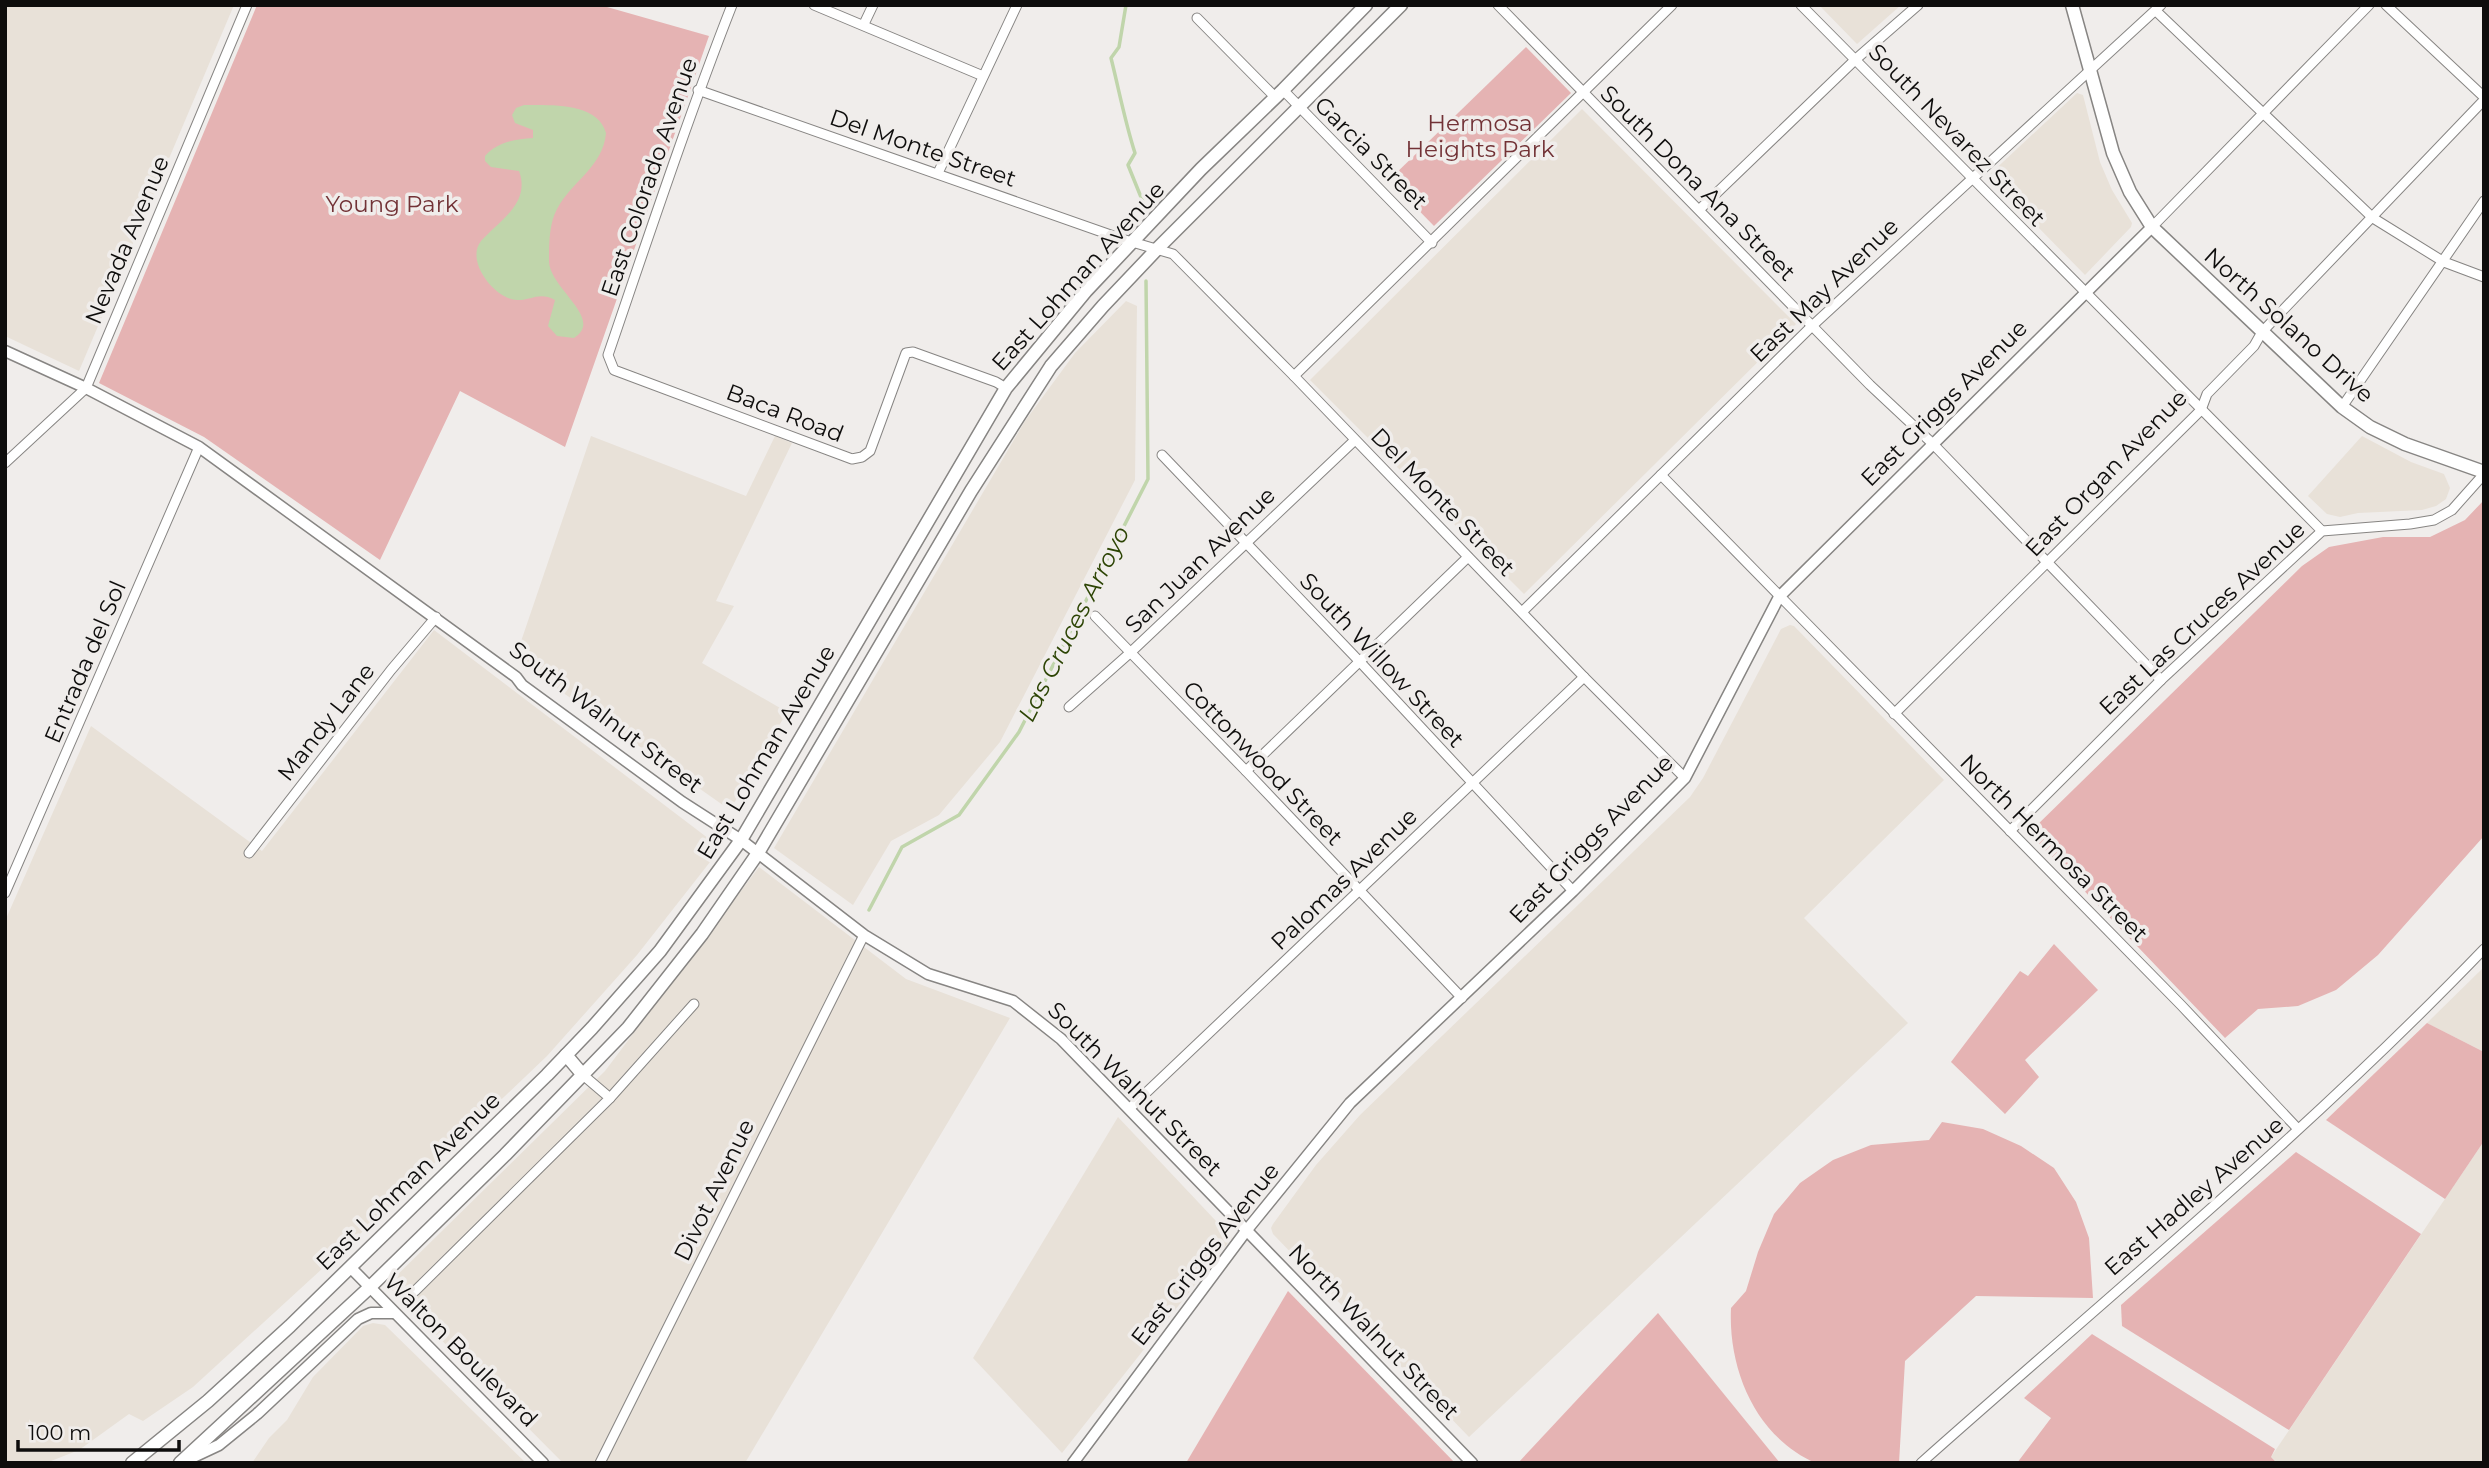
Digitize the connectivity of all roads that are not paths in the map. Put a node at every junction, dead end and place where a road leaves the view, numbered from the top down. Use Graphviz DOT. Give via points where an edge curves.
graph roads {
  1 [pos="247,5"];
  2 [pos="732,5"];
  3 [pos="814,5"];
  4 [pos="873,5"];
  5 [pos="1017,5"];
  6 [pos="1366,5"];
  7 [pos="1401,5"];
  8 [pos="1498,5"];
  9 [pos="1672,5"];
  10 [pos="1801,5"];
  11 [pos="1918,5"];
  12 [pos="2072,5"];
  13 [pos="2369,5"];
  14 [pos="2386,5"];
  15 [pos="2158,8"];
  16 [pos="1198,18"];
  17 [pos="864,24"];
  18 [pos="1856,59"];
  19 [pos="2090,71"];
  20 [pos="983,76"];
  21 [pos="698,90"];
  22 [pos="1583,93"];
  23 [pos="1279,94"];
  24 [pos="2484,98"];
  25 [pos="1298,107"];
  26 [pos="2264,115"];
  27 [pos="938,173"];
  28 [pos="1971,178"];
  29 [pos="2484,201"];
  30 [pos="1700,209"];
  31 [pos="2373,218"];
  32 [pos="2152,228"];
  33 [pos="1136,241"];
  34 [pos="1432,243"];
  35 [pos="1158,248"];
  36 [pos="2444,262"];
  37 [pos="2484,277"];
  38 [pos="2085,292"];
  39 [pos="1812,326"];
  40 [pos="2262,332"];
  41 [pos="5,351"];
  42 [pos="609,363"];
  43 [pos="1294,376"];
  44 [pos="86,387"];
  45 [pos="1006,388"];
  46 [pos="2342,408"];
  47 [pos="2201,411"];
  48 [pos="1355,440"];
  49 [pos="1933,444"];
  50 [pos="199,447"];
  51 [pos="1162,455"];
  52 [pos="5,463"];
  53 [pos="2484,473"];
  54 [pos="1661,475"];
  55 [pos="2322,531"];
  56 [pos="1244,543"];
  57 [pos="1468,557"];
  58 [pos="2048,561"];
  59 [pos="1779,597"];
  60 [pos="1522,612"];
  61 [pos="1095,616"];
  62 [pos="436,617"];
  63 [pos="1131,652"];
  64 [pos="1361,663"];
  65 [pos="1584,677"];
  66 [pos="2161,680"];
  67 [pos="1069,707"];
  68 [pos="1895,714"];
  69 [pos="1246,771"];
  70 [pos="1685,778"];
  71 [pos="1472,784"];
  72 [pos="2010,831"];
  73 [pos="741,840"];
  74 [pos="249,853"];
  75 [pos="758,853"];
  76 [pos="1573,891"];
  77 [pos="1359,892"];
  78 [pos="5,893"];
  79 [pos="864,934"];
  80 [pos="2484,949"];
  81 [pos="660,951"];
  82 [pos="678,964"];
  83 [pos="1462,998"];
  84 [pos="694,1004"];
  85 [pos="566,1055"];
  86 [pos="583,1076"];
  87 [pos="610,1098"];
  88 [pos="1130,1108"];
  89 [pos="2298,1129"];
  90 [pos="1246,1231"];
  91 [pos="349,1267"];
  92 [pos="369,1288"];
  93 [pos="415,1291"];
  94 [pos="394,1313"];
  95 [pos="132,1463"];
  96 [pos="180,1463"];
  97 [pos="543,1463"];
  98 [pos="600,1463"];
  99 [pos="1073,1463"];
  100 [pos="1472,1463"];
  101 [pos="1921,1463"];
  1 -- 44 [label="street, Nevada Avenue"];
  2 -- 21 [label="street, East Colorado Avenue"];
  3 -- 17 [label="street"];
  4 -- 17 [label="street"];
  5 -- 20 [label="street"];
  6 -- 23 [label="main road, East Lohman Avenue"];
  7 -- 25 [label="main road, East Lohman Avenue"];
  8 -- 22 [label="street, South Dona Ana Street"];
  9 -- 22 [label="street"];
  10 -- 18 [label="street, South Nevarez Street"];
  11 -- 18 [label="street"];
  12 -- 19 [label="main road, North Solano Drive"];
  13 -- 26 [label="street, East Griggs Avenue"];
  14 -- 24 [label="street"];
  15 -- 19 [label="street, East May Avenue"];
  15 -- 26 [label="street"];
  16 -- 23 [label="street, Garcia Street"];
  17 -- 20 [label="street"];
  18 -- 28 [label="street, South Nevarez Street"];
  18 -- 30 [label="street"];
  19 -- 28 [label="street, East May Avenue"];
  19 -- 32 [label="main road, North Solano Drive" via="2113,153"];
  20 -- 27 [label="street"];
  21 -- 27 [label="street, Del Monte Street"];
  21 -- 42 [label="street, East Colorado Avenue"];
  22 -- 30 [label="street, South Dona Ana Street"];
  22 -- 34 [label="street"];
  23 -- 25 [label="street, Garcia Street"];
  23 -- 33 [label="main road, East Lohman Avenue" via="1201,169"];
  24 -- 31 [label="street, East Organ Avenue"];
  25 -- 34 [label="street, Garcia Street"];
  25 -- 35 [label="main road, East Lohman Avenue"];
  26 -- 31 [label="street"];
  26 -- 32 [label="street, East Griggs Avenue"];
  27 -- 33 [label="street, Del Monte Street"];
  28 -- 38 [label="street, South Nevarez Street"];
  28 -- 39 [label="street, East May Avenue"];
  29 -- 36 [label="street"];
  30 -- 39 [label="street, South Dona Ana Street"];
  31 -- 36 [label="street"];
  31 -- 40 [label="street, East Organ Avenue"];
  32 -- 38 [label="street, East Griggs Avenue"];
  32 -- 40 [label="main road, North Solano Drive"];
  33 -- 35 [label="street, Del Monte Street"];
  33 -- 45 [label="main road, East Lohman Avenue" via="1086,291"];
  34 -- 43 [label="street"];
  35 -- 43 [label="street, Del Monte Street" via="1172,254"];
  35 -- 75 [label="main road, East Lohman Avenue" via="1051,366 999,445"];
  36 -- 37 [label="street"];
  36 -- 46 [label="street"];
  38 -- 47 [label="street, South Nevarez Street"];
  38 -- 49 [label="street, East Griggs Avenue"];
  39 -- 49 [label="street, South Dona Ana Street"];
  39 -- 54 [label="street, East May Avenue"];
  40 -- 46 [label="main road, North Solano Drive"];
  40 -- 47 [label="street, East Organ Avenue" via="2207,394"];
  41 -- 44 [label="street, South Walnut Street"];
  42 -- 45 [label="street, Baca Road" via="614,370 852,459 870,451 906,353"];
  43 -- 48 [label="street, Del Monte Street"];
  44 -- 50 [label="street, South Walnut Street"];
  44 -- 52 [label="street, Nevada Avenue"];
  45 -- 73 [label="main road, East Lohman Avenue"];
  46 -- 53 [label="main road, North Solano Drive" via="2405,444"];
  47 -- 55 [label="street, South Nevarez Street"];
  47 -- 58 [label="street, East Organ Avenue"];
  48 -- 56 [label="street, San Juan Avenue"];
  48 -- 57 [label="street, Del Monte Street"];
  49 -- 58 [label="street, South Dona Ana Street"];
  49 -- 59 [label="street, East Griggs Avenue"];
  50 -- 62 [label="street, South Walnut Street"];
  50 -- 78 [label="street, Entrada del Sol"];
  51 -- 56 [label="street, South Willow Street"];
  53 -- 55 [label="street, East Las Cruces Avenue" via="2452,510 2434,520"];
  54 -- 59 [label="street, North Hermosa Street"];
  54 -- 60 [label="street, East May Avenue"];
  55 -- 66 [label="street, East Las Cruces Avenue"];
  56 -- 63 [label="street, San Juan Avenue"];
  56 -- 64 [label="street, South Willow Street"];
  57 -- 60 [label="street, Del Monte Street"];
  57 -- 64 [label="street"];
  58 -- 66 [label="street, South Dona Ana Street"];
  58 -- 68 [label="street, East Organ Avenue"];
  59 -- 68 [label="street, North Hermosa Street"];
  59 -- 70 [label="street, East Griggs Avenue"];
  60 -- 65 [label="street, Del Monte Street"];
  61 -- 63 [label="street, Cottonwood Street"];
  62 -- 73 [label="street, South Walnut Street" via="522,685"];
  62 -- 74 [label="street, Mandy Lane"];
  63 -- 67 [label="street, San Juan Avenue"];
  63 -- 69 [label="street, Cottonwood Street"];
  64 -- 69 [label="street"];
  64 -- 71 [label="street, South Willow Street"];
  65 -- 70 [label="street, Del Monte Street"];
  65 -- 71 [label="street, Palomas Avenue"];
  66 -- 72 [label="street, East Las Cruces Avenue"];
  68 -- 72 [label="street, North Hermosa Street"];
  69 -- 77 [label="street, Cottonwood Street"];
  70 -- 76 [label="street, East Griggs Avenue"];
  71 -- 76 [label="street, South Willow Street"];
  71 -- 77 [label="street, Palomas Avenue"];
  72 -- 89 [label="street, North Hermosa Street"];
  73 -- 75 [label="street, South Walnut Street"];
  73 -- 81 [label="main road, East Lohman Avenue"];
  75 -- 79 [label="street, South Walnut Street"];
  75 -- 82 [label="main road, East Lohman Avenue"];
  76 -- 83 [label="street, East Griggs Avenue"];
  77 -- 83 [label="street, Cottonwood Street"];
  77 -- 88 [label="street, Palomas Avenue"];
  79 -- 88 [label="street, South Walnut Street" via="928,974 1013,1001 1061,1039"];
  79 -- 98 [label="street, Divot Avenue"];
  80 -- 89 [label="street, East Hadley Avenue"];
  81 -- 82 [label="main road"];
  81 -- 85 [label="main road, East Lohman Avenue"];
  82 -- 86 [label="main road, East Lohman Avenue"];
  83 -- 90 [label="street, East Griggs Avenue" via="1350,1103"];
  84 -- 87 [label="street"];
  85 -- 86 [label="main road"];
  85 -- 91 [label="main road, East Lohman Avenue"];
  86 -- 87 [label="street"];
  86 -- 92 [label="main road, East Lohman Avenue"];
  87 -- 93 [label="street"];
  88 -- 90 [label="street, South Walnut Street"];
  89 -- 101 [label="street, East Hadley Avenue"];
  90 -- 99 [label="street, East Griggs Avenue"];
  90 -- 100 [label="street, North Walnut Street"];
  91 -- 92 [label="street, Walton Boulevard"];
  91 -- 95 [label="main road, East Lohman Avenue" via="208,1401"];
  92 -- 94 [label="street, Walton Boulevard"];
  92 -- 96 [label="main road, East Lohman Avenue"];
  94 -- 96 [label="street" via="371,1313 358,1319 219,1446"];
  94 -- 97 [label="street, Walton Boulevard"];
}
